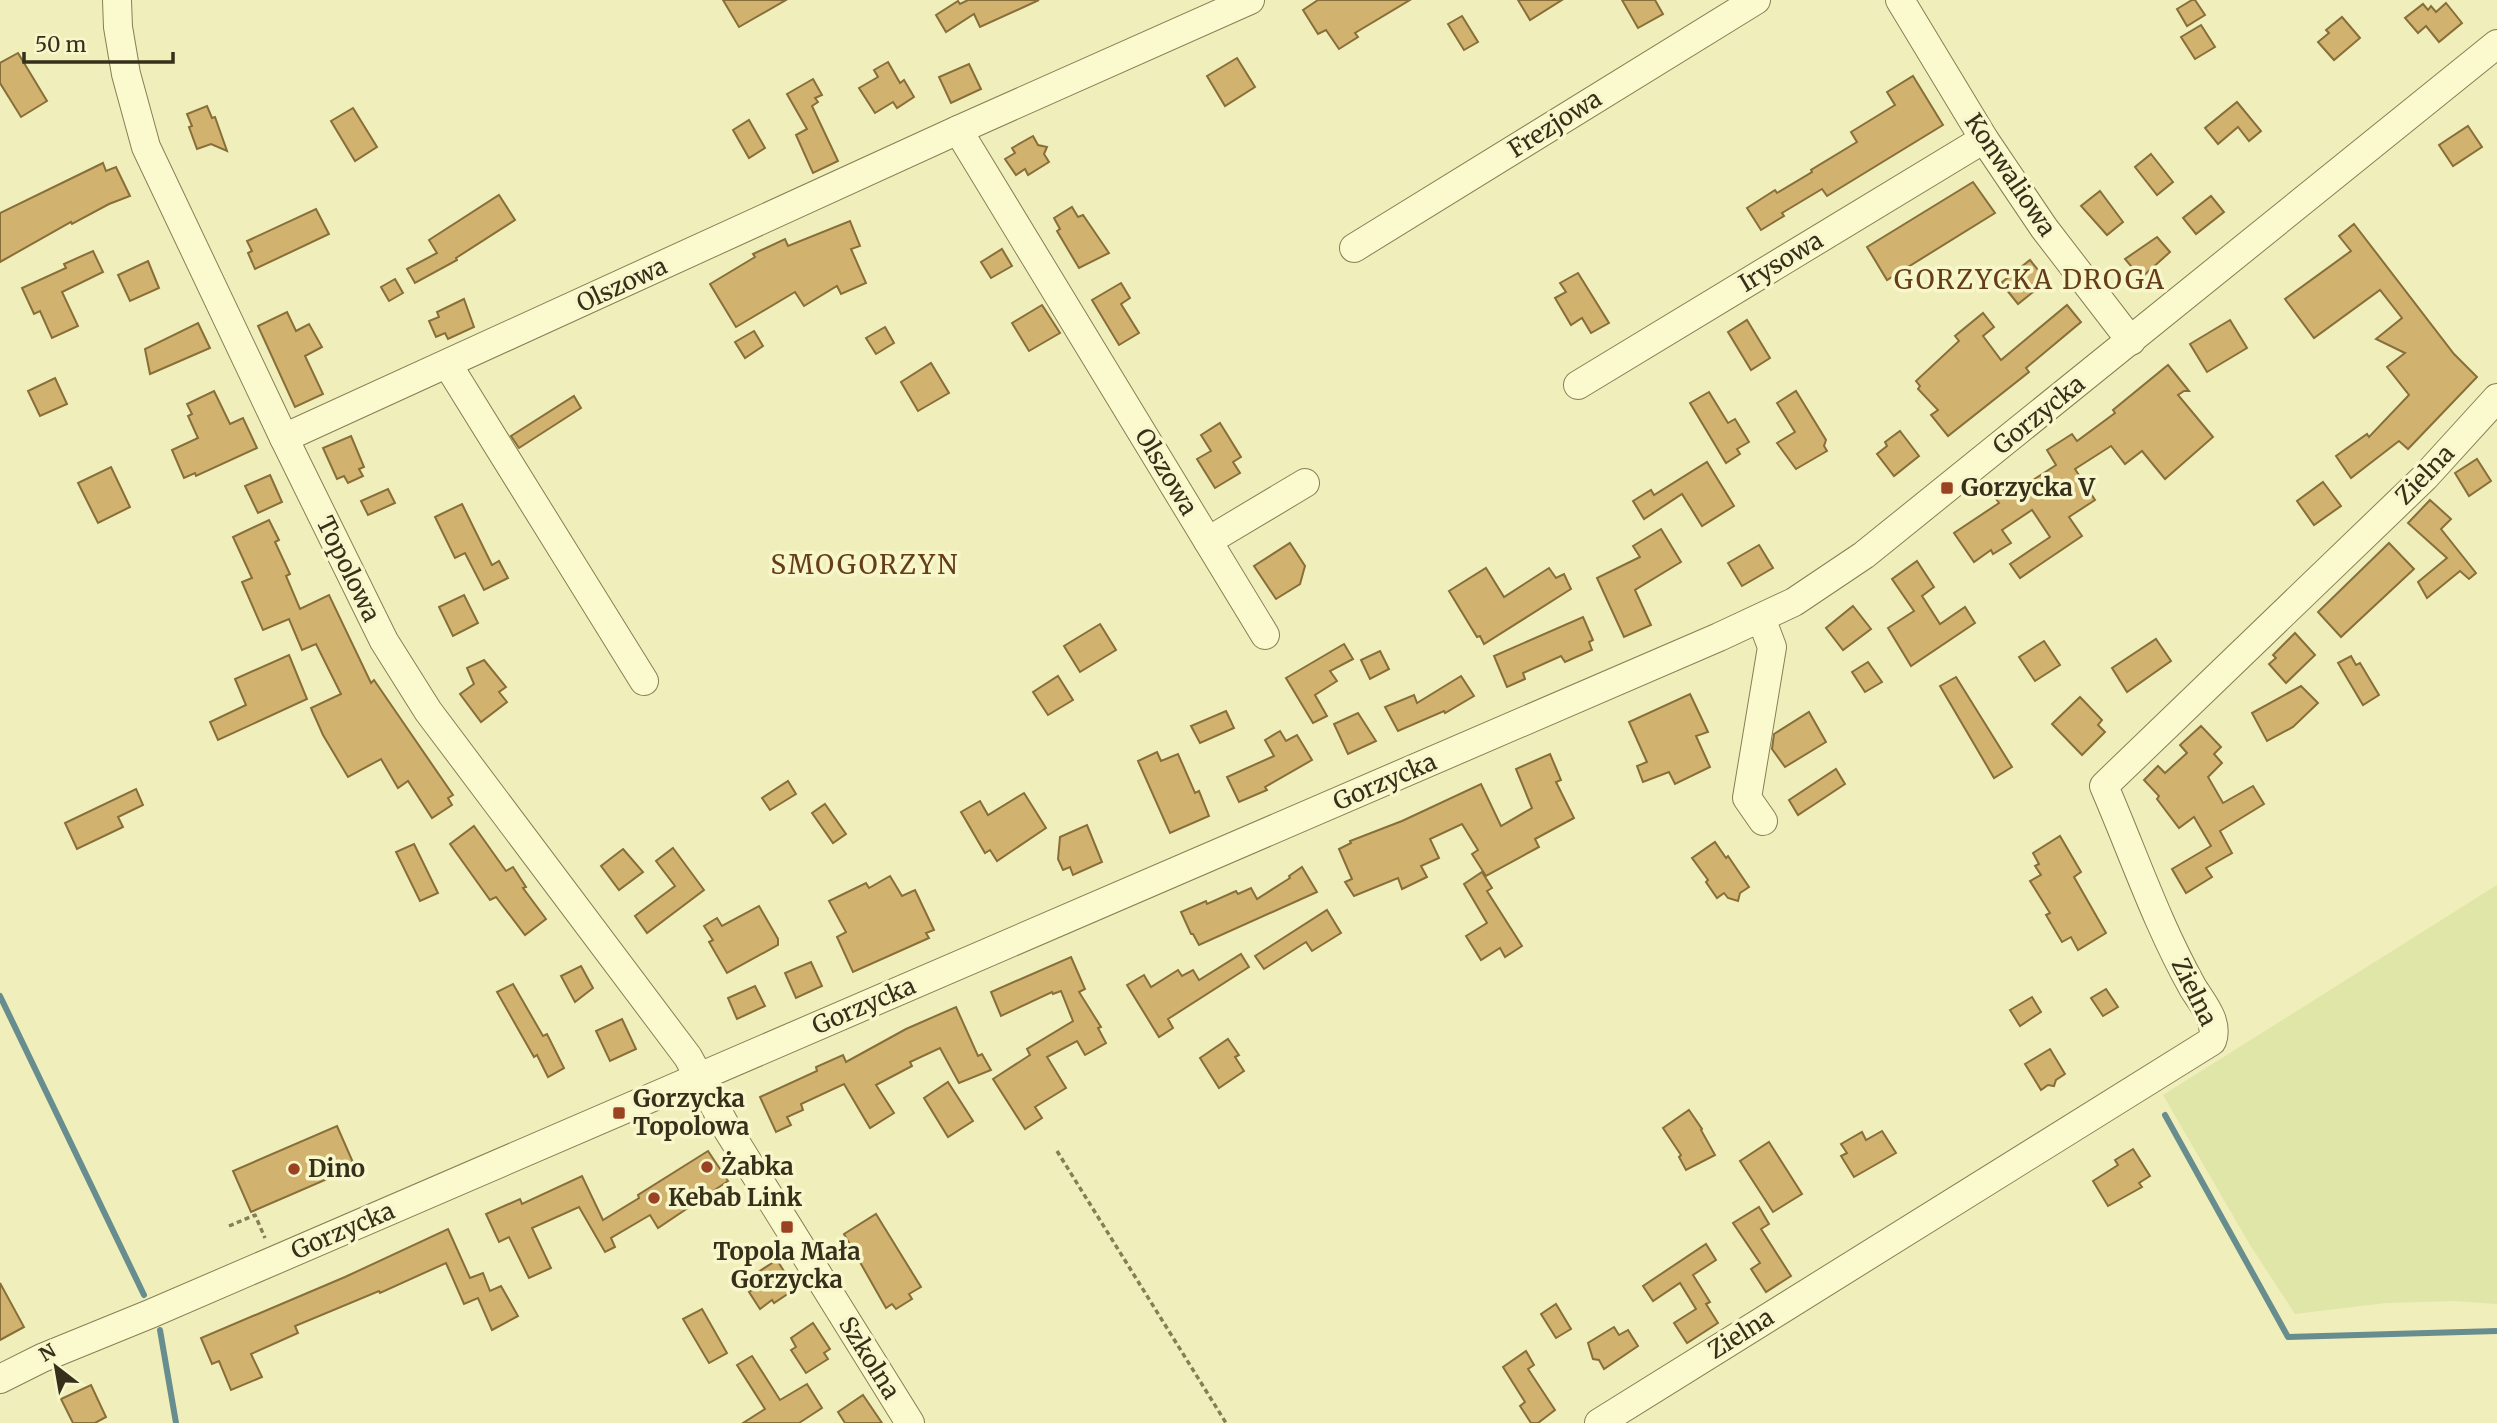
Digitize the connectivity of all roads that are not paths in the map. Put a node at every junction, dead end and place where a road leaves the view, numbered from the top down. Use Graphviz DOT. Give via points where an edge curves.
graph roads {
  1 [pos="117,0"];
  2 [pos="1250,0"];
  3 [pos="1756,0"];
  4 [pos="1900,0"];
  5 [pos="2497,44"];
  6 [pos="958,130"];
  7 [pos="1984,139"];
  8 [pos="1354,248"];
  9 [pos="2131,341"];
  10 [pos="448,365"];
  11 [pos="1578,385"];
  12 [pos="2497,398"];
  13 [pos="284,438"];
  14 [pos="1305,483"];
  15 [pos="1208,541"];
  16 [pos="1761,618"];
  17 [pos="1265,635"];
  18 [pos="644,681"];
  19 [pos="1763,821"];
  20 [pos="699,1077"];
  21 [pos="0,1379"];
  22 [pos="910,1423"];
  23 [pos="1599,1423"];
  1 -- 13 [label="street, Topolowa" via="126,74 146,147"];
  2 -- 6 [label="street, Olszowa"];
  3 -- 8 [label="street, Frezjowa"];
  4 -- 7 [label="street, Konwaliowa"];
  5 -- 9 [label="street, Gorzycka"];
  6 -- 10 [label="street, Olszowa"];
  6 -- 15 [label="street, Olszowa"];
  7 -- 9 [label="street, Konwaliowa" via="2044,228"];
  7 -- 11 [label="street, Irysowa"];
  9 -- 16 [label="street, Gorzycka" via="1864,555"];
  10 -- 13 [label="street, Olszowa"];
  10 -- 18 [label="street"];
  12 -- 23 [label="street, Zielna" via="2425,477 2104,786 2180,964 2213,1021 2212,1041"];
  13 -- 20 [label="street, Topolowa" via="404,675"];
  14 -- 15 [label="street"];
  15 -- 17 [label="street, Olszowa"];
  16 -- 19 [label="street" via="1772,647 1747,798"];
  16 -- 20 [label="street, Gorzycka"];
  20 -- 21 [label="street, Gorzycka"];
  20 -- 22 [label="street, Szkolna"];
}
